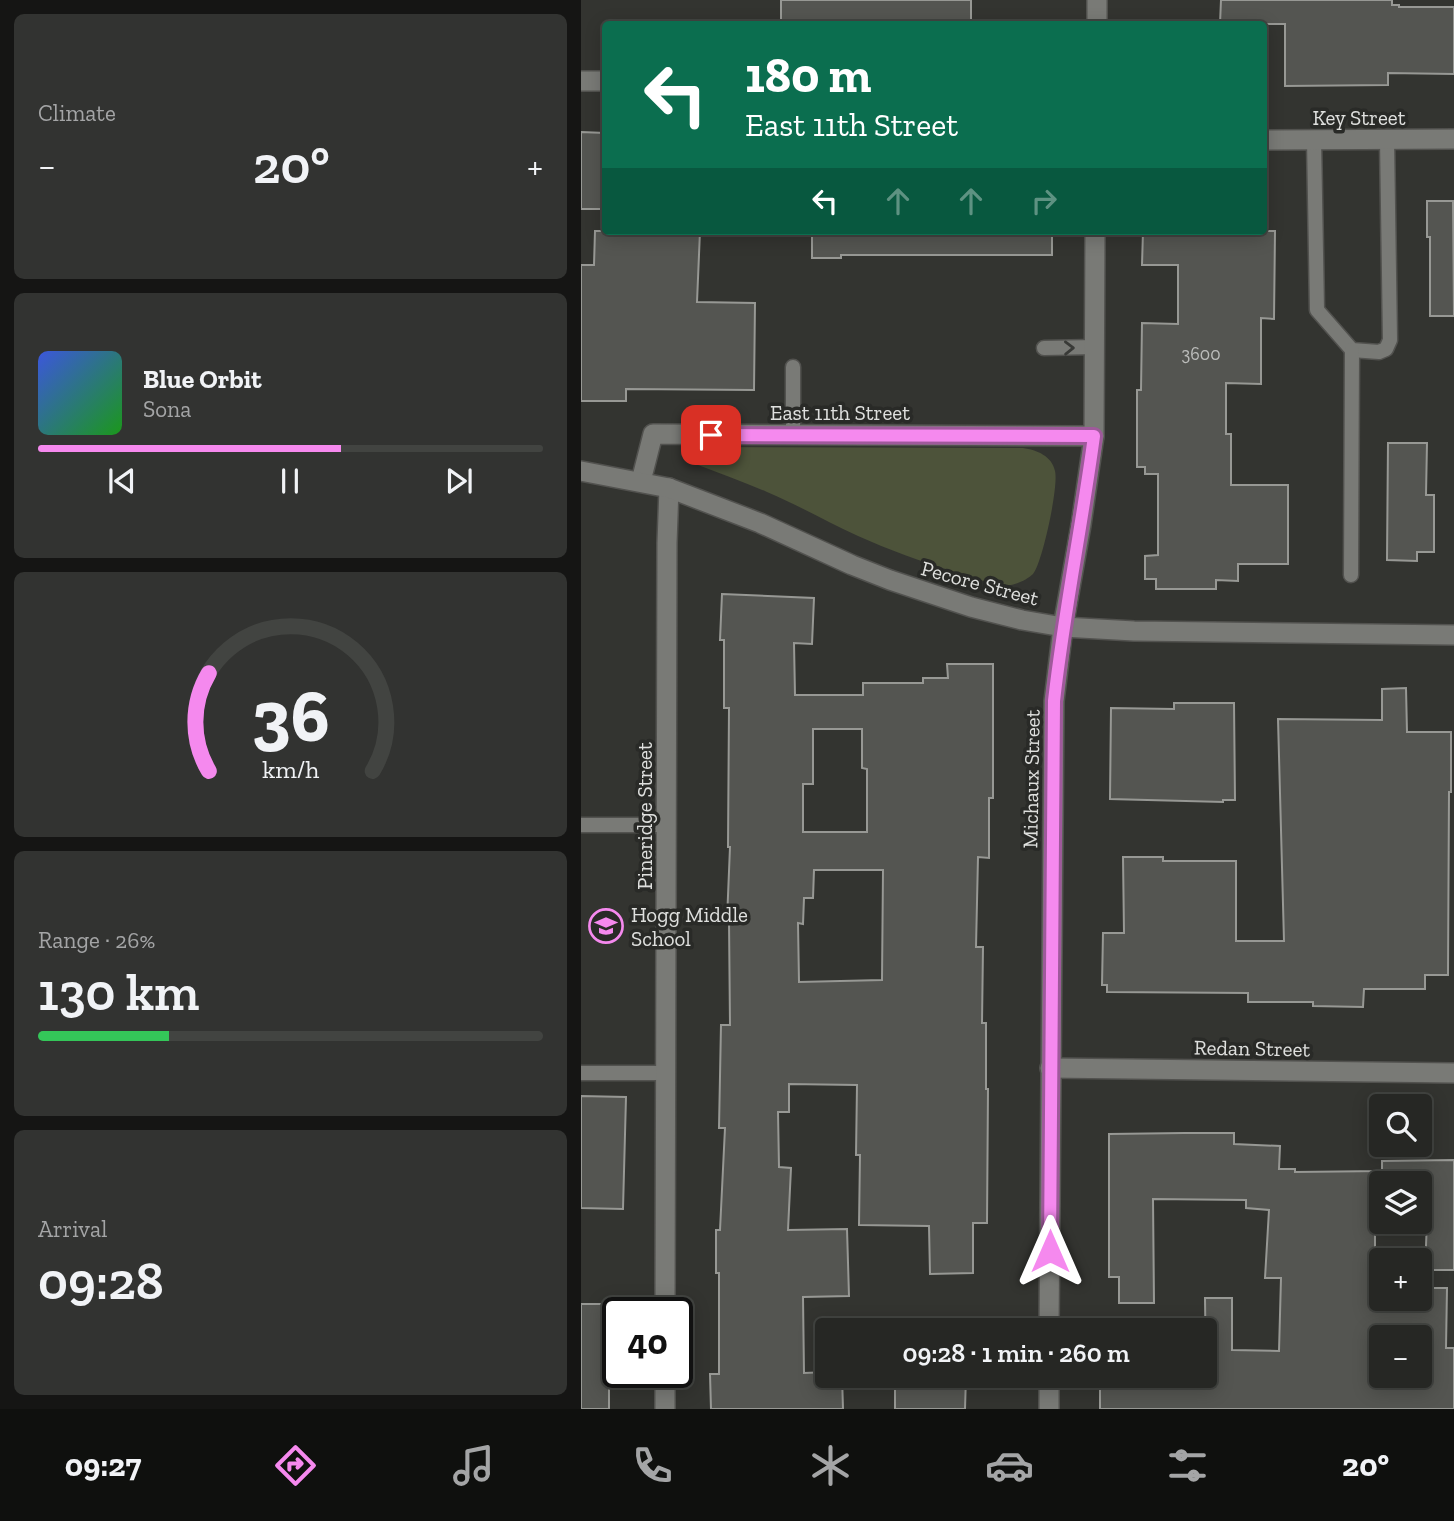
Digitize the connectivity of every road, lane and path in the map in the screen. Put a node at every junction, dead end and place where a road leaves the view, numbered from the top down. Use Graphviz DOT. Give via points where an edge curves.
graph roads {
  1 [pos="1097,0"];
  2 [pos="1097,21"];
  3 [pos="581,81"];
  4 [pos="602,81"];
  5 [pos="1387,139"];
  6 [pos="1454,139"];
  7 [pos="1267,140"];
  8 [pos="1314,140"];
  9 [pos="1095,235"];
  10 [pos="1095,347"];
  11 [pos="1044,348"];
  12 [pos="1352,350"];
  13 [pos="793,367"];
  14 [pos="793,435"];
  15 [pos="1094,436"];
  16 [pos="581,471"];
  17 [pos="641,481"];
  18 [pos="669,488"];
  19 [pos="1351,575"];
  20 [pos="1063,627"];
  21 [pos="1454,635"];
  22 [pos="581,825"];
  23 [pos="666,825"];
  24 [pos="1050,1068"];
  25 [pos="581,1073"];
  26 [pos="666,1073"];
  27 [pos="1454,1073"];
  28 [pos="665,1297"];
  29 [pos="1049,1318"];
  30 [pos="665,1388"];
  31 [pos="1049,1388"];
  32 [pos="665,1409"];
  33 [pos="1049,1409"];
  1 -- 2 [label="street"];
  3 -- 4 [label="street"];
  5 -- 6 [label="street, Key Street"];
  5 -- 8 [label="street, Key Street"];
  5 -- 12 [label="lane" via="1389,346 1379,352"];
  7 -- 8 [label="street, Key Street"];
  8 -- 12 [label="lane" via="1317,310"];
  9 -- 10 [label="street, Michaux Street"];
  11 -- 10 [label="lane, one-way"];
  10 -- 15 [label="street, Michaux Street"];
  12 -- 19 [label="lane"];
  13 -- 14 [label="lane"];
  14 -- 15 [label="street, East 11th Street"];
  14 -- 17 [label="street, East 11th Street" via="653,434"];
  15 -- 20 [label="street, Michaux Street"];
  16 -- 17 [label="street"];
  17 -- 18 [label="street, Pecore Street"];
  18 -- 20 [label="street, Pecore Street" via="928,594"];
  18 -- 23 [label="street, Pineridge Street"];
  20 -- 21 [label="street, Pecore Street"];
  20 -- 24 [label="street, Michaux Street" via="1054,701"];
  22 -- 23 [label="lane"];
  23 -- 26 [label="street, Pineridge Street"];
  24 -- 27 [label="street, Redan Street"];
  24 -- 29 [label="street, Michaux Street"];
  25 -- 26 [label="lane"];
  26 -- 28 [label="street, Pineridge Street"];
  30 -- 32 [label="street"];
  31 -- 33 [label="street"];
}
